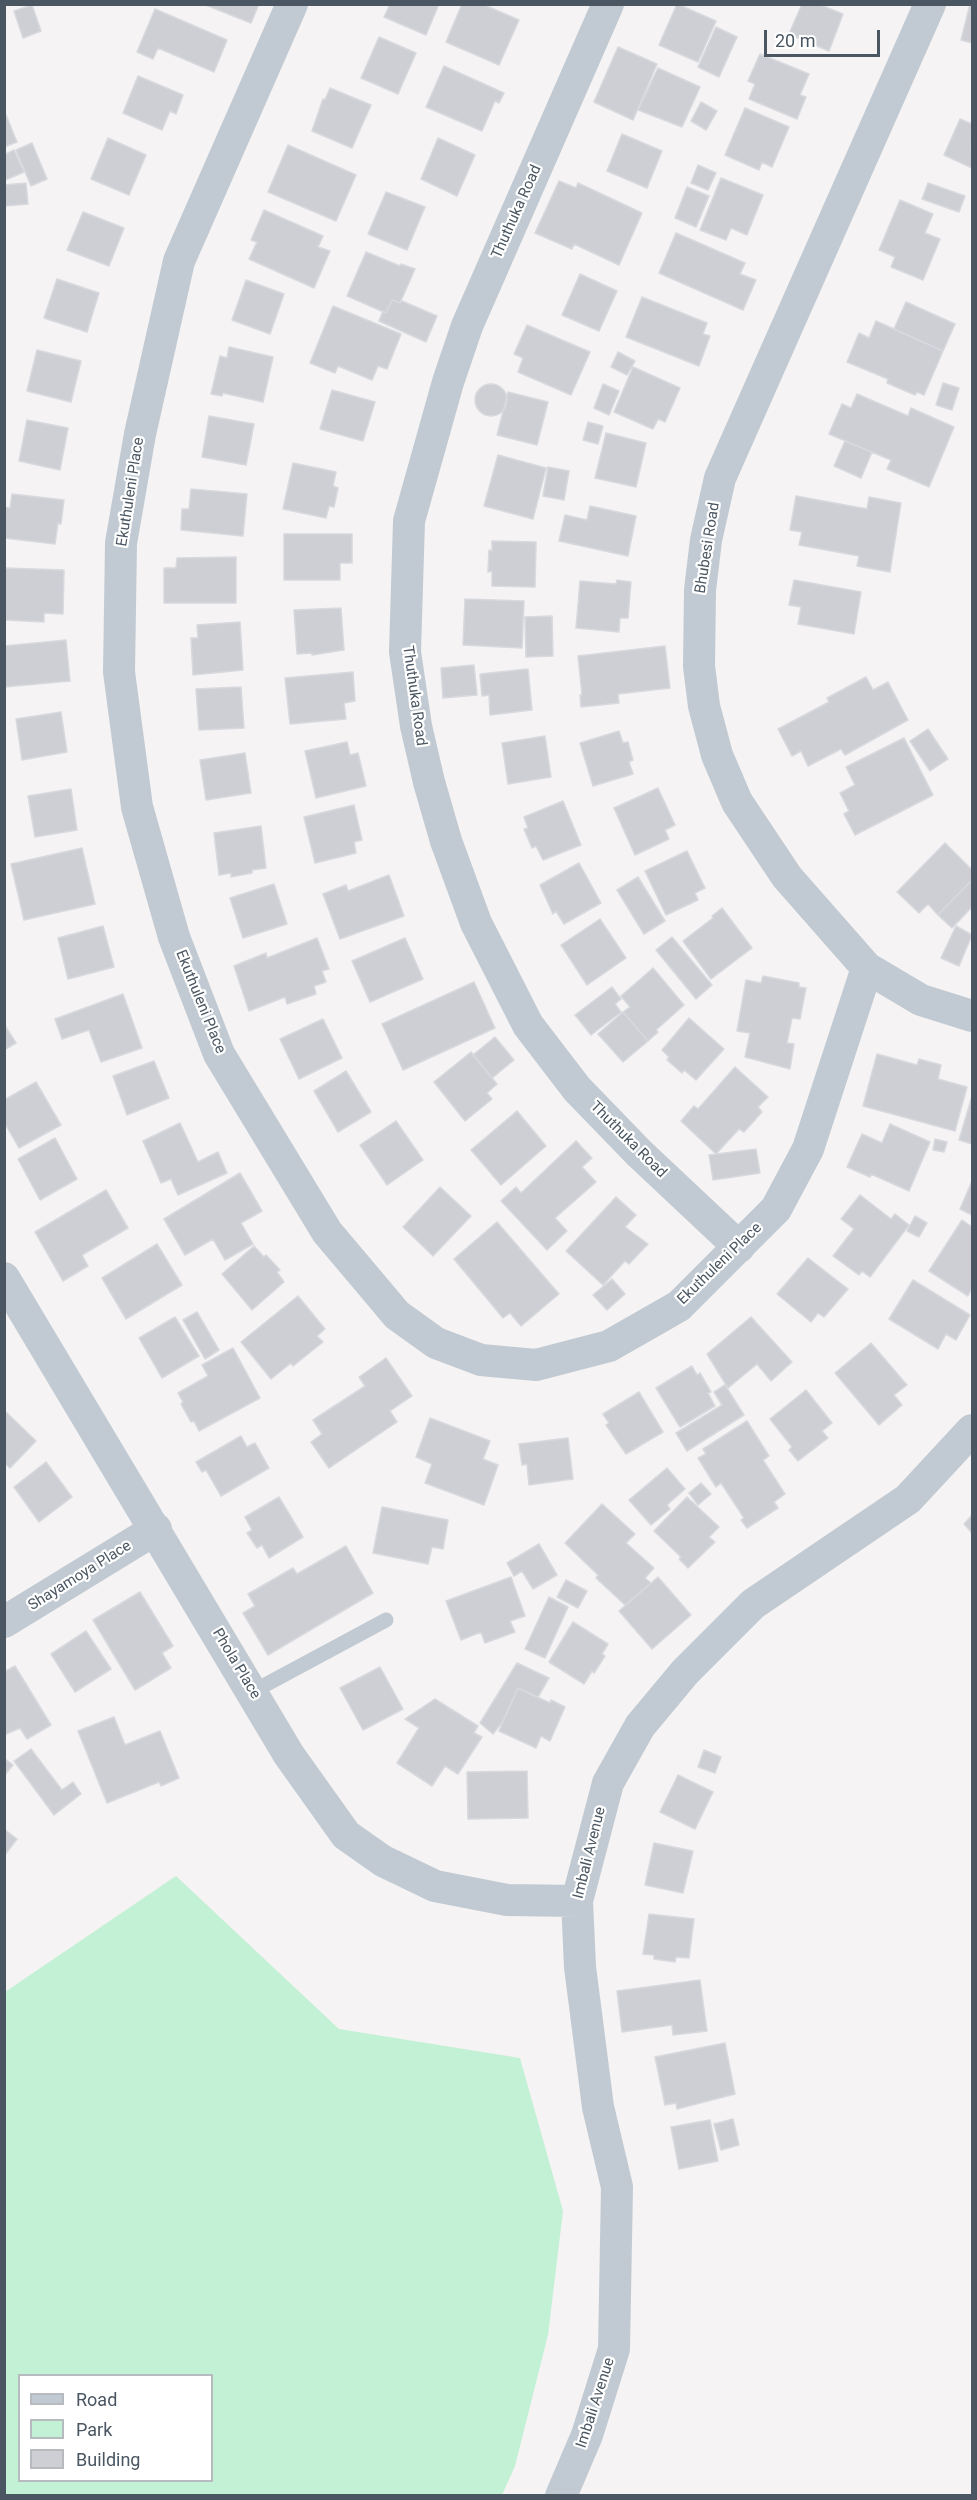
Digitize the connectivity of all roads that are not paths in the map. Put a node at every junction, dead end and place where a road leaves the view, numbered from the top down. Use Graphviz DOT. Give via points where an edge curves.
graph roads {
  1 [pos="292,4"];
  2 [pos="608,4"];
  3 [pos="930,4"];
  4 [pos="867,968"];
  5 [pos="972,1016"];
  6 [pos="739,1247"];
  7 [pos="4,1278"];
  8 [pos="972,1430"];
  9 [pos="156,1529"];
  10 [pos="386,1620"];
  11 [pos="4,1622"];
  12 [pos="252,1692"];
  13 [pos="577,1901"];
  14 [pos="561,2496"];
  1 -- 6 [label="street, Ekuthuleni Place" via="179,261 140,434 121,543 119,672 126,728 137,807 174,937 219,1054 327,1232 397,1315 436,1343 482,1360 536,1365 609,1346 679,1306"];
  2 -- 6 [label="street, Thuthuka Road" via="467,326 448,382 409,521 405,652 416,726 446,841 476,923 528,1025 585,1097"];
  3 -- 4 [label="street, Bhubesi Road" via="720,478 700,590 699,666 704,706 717,755 737,802 787,877"];
  4 -- 5 [label="street, Bhubesi Road" via="921,1000"];
  4 -- 6 [label="street, Ekuthuleni Place" via="808,1149 777,1209"];
  7 -- 9 [label="street, Phola Place"];
  8 -- 13 [label="street, Imbali Avenue" via="908,1499 753,1604 685,1672 640,1726 608,1783"];
  9 -- 11 [label="street, Shayamoya Place"];
  9 -- 12 [label="street, Phola Place"];
  10 -- 12 [label="lane"];
  12 -- 13 [label="street, Phola Place" via="289,1755 346,1835 382,1861 435,1886 507,1900"];
  13 -- 14 [label="street, Imbali Avenue" via="580,1966 598,2107 617,2187 614,2349 587,2435"];
}
